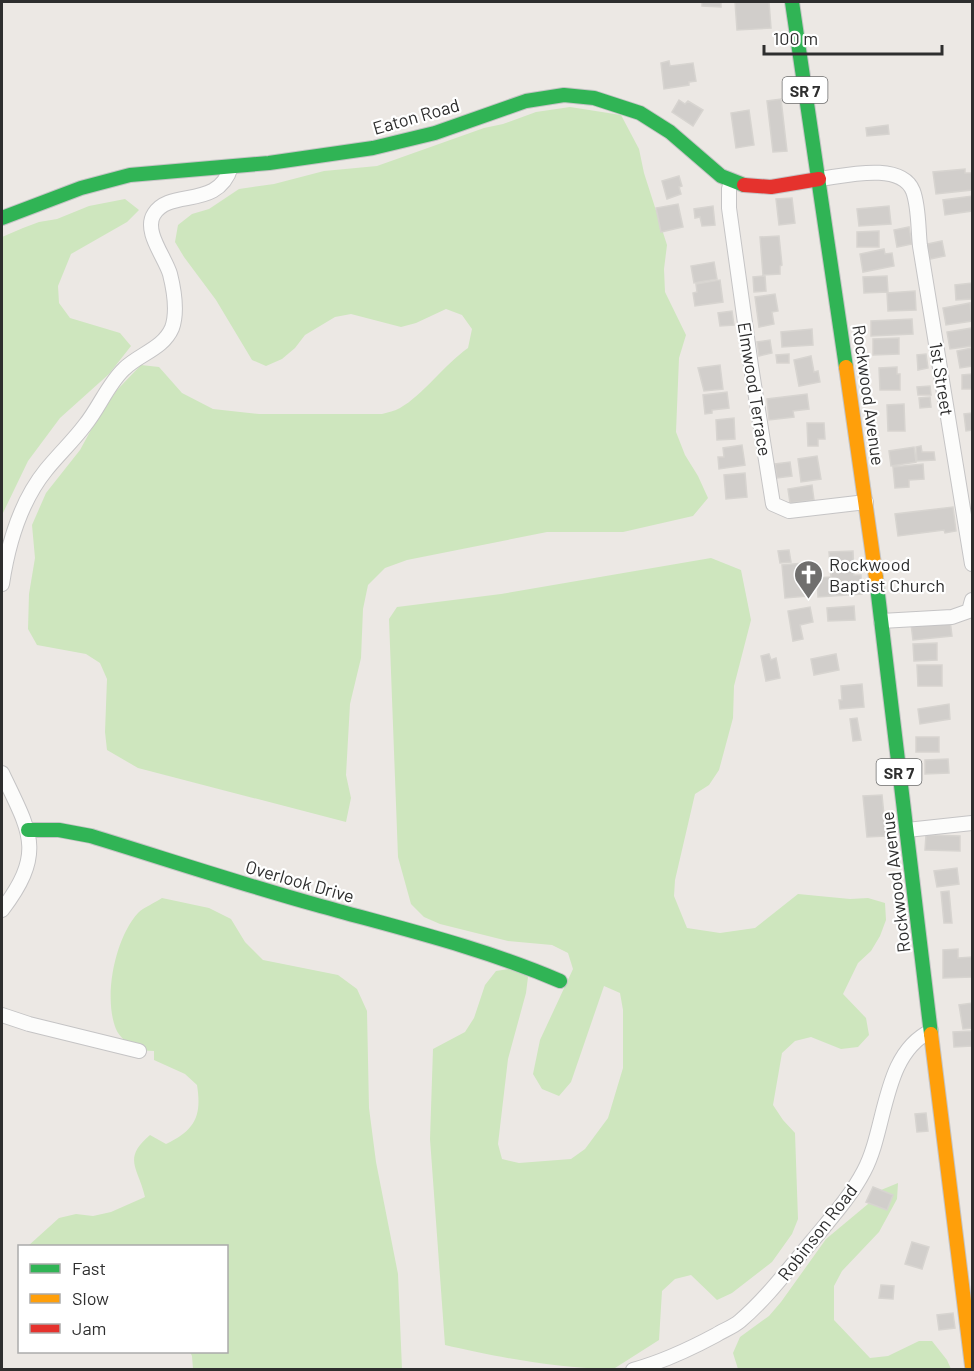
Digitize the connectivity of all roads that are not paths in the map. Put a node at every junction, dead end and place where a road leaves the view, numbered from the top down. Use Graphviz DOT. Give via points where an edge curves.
graph roads {
  1 [pos="792,2"];
  2 [pos="231,167"];
  3 [pos="819,179"];
  4 [pos="731,181"];
  5 [pos="2,218"];
  6 [pos="866,502"];
  7 [pos="972,564"];
  8 [pos="2,584"];
  9 [pos="971,608"];
  10 [pos="881,621"];
  11 [pos="2,772"];
  12 [pos="972,823"];
  13 [pos="28,830"];
  14 [pos="907,830"];
  15 [pos="2,910"];
  16 [pos="560,981"];
  17 [pos="2,1015"];
  18 [pos="931,1031"];
  19 [pos="139,1052"];
  20 [pos="972,1366"];
  21 [pos="633,1370"];
  1 -- 3 [label="street, SR 7"];
  2 -- 4 [label="street, Eaton Road" via="375,147 435,133 504,107 538,99 581,96 621,106 652,120"];
  2 -- 5 [label="street, Eaton Road" via="128,176 61,195"];
  2 -- 8 [label="street" via="220,186 200,196 167,204 152,217 151,231 174,290 172,328 158,345 124,369 84,427 36,484 16,526"];
  3 -- 4 [label="street, Eaton Road" via="754,187"];
  3 -- 6 [label="street, Rockwood Avenue / SR 7"];
  3 -- 7 [label="street, 1st Street" via="870,173 900,175 914,193"];
  4 -- 6 [label="street, Elmwood Terrace" via="729,208 773,504 789,511"];
  6 -- 10 [label="street, Rockwood Avenue / SR 7"];
  9 -- 10 [label="street" via="952,617"];
  10 -- 14 [label="street, Rockwood Avenue / SR 7"];
  11 -- 13 [label="street"];
  12 -- 14 [label="street"];
  13 -- 15 [label="street" via="29,863"];
  13 -- 16 [label="street, Overlook Drive" via="56,829 84,836 466,946"];
  14 -- 18 [label="street, Rockwood Avenue / SR 7"];
  17 -- 19 [label="street"];
  18 -- 20 [label="street, Rockwood Avenue / SR 7"];
  18 -- 21 [label="street, Robinson Road" via="920,1036 907,1051 893,1077 875,1146 864,1170 780,1282 738,1323 696,1346"];
}
